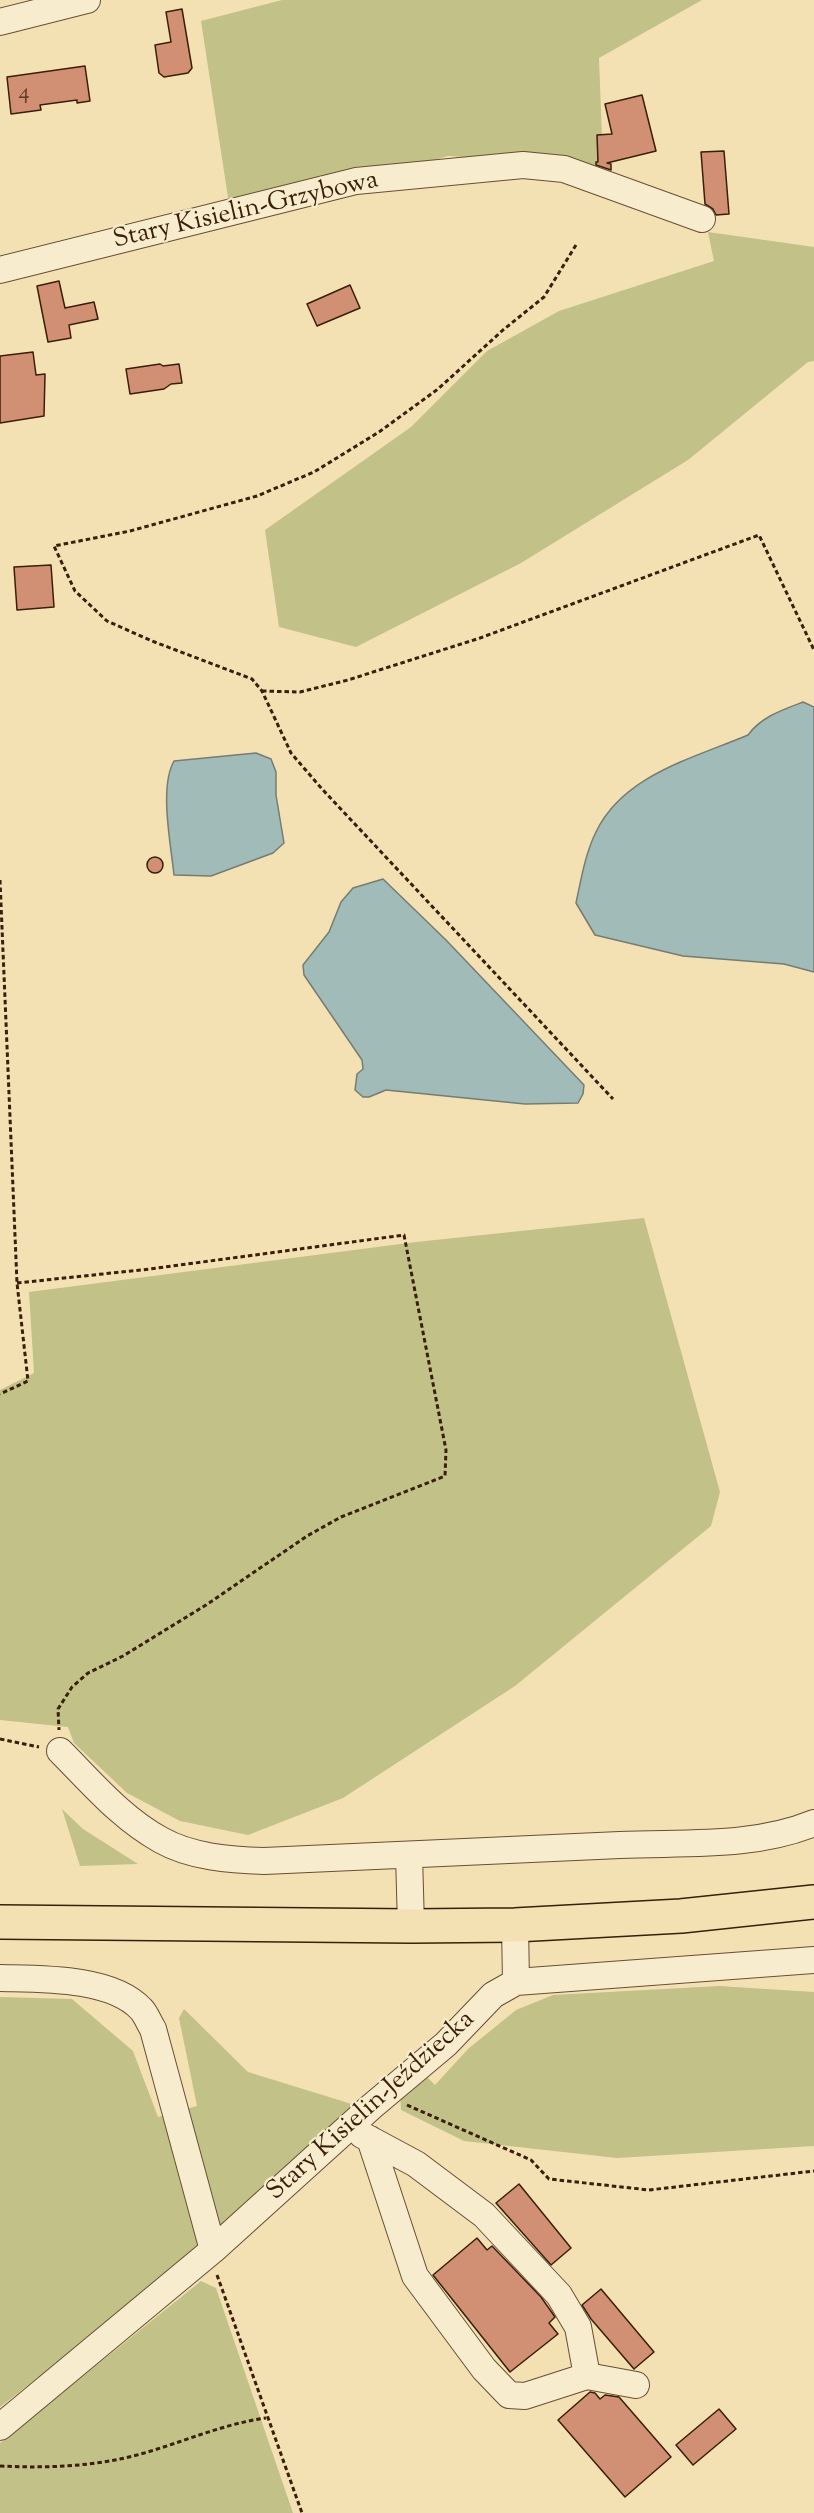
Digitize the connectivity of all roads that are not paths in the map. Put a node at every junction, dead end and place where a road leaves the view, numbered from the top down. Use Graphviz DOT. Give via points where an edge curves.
graph roads {
  1 [pos="87,0"];
  2 [pos="0,22"];
  3 [pos="702,219"];
  4 [pos="0,270"];
  5 [pos="60,1751"];
  6 [pos="814,1823"];
  7 [pos="409,1855"];
  8 [pos="814,1902"];
  9 [pos="0,1922"];
  10 [pos="515,1925"];
  11 [pos="411,1926"];
  12 [pos="814,1960"];
  13 [pos="0,1978"];
  14 [pos="516,1982"];
  15 [pos="359,2134"];
  16 [pos="213,2250"];
  17 [pos="587,2376"];
  18 [pos="636,2385"];
  19 [pos="0,2427"];
  1 -- 2 [label="street"];
  3 -- 4 [label="street, Stary Kisielin-Grzybowa" via="564,169 523,165 356,181"];
  5 -- 7 [label="street" via="128,1819 162,1841 197,1853 264,1862"];
  6 -- 7 [label="street" via="736,1842"];
  7 -- 11 [label="street"];
  8 -- 10 [label="main road" via="681,1916"];
  9 -- 11 [label="main road"];
  10 -- 11 [label="main road"];
  10 -- 14 [label="street"];
  12 -- 14 [label="street, Stary Kisielin-Jeździecka"];
  13 -- 16 [label="street" via="59,1980 109,1988 141,2009 153,2029"];
  14 -- 15 [label="street, Stary Kisielin-Jeździecka" via="493,1995 446,2044 387,2095"];
  15 -- 16 [label="street, Stary Kisielin-Jeździecka"];
  15 -- 17 [label="street" via="417,2164 484,2215 559,2295 578,2327"];
  15 -- 17 [label="street" via="415,2276 484,2369 509,2395 525,2396"];
  16 -- 19 [label="street, Stary Kisielin-Jeździecka"];
  17 -- 18 [label="street"];
}
